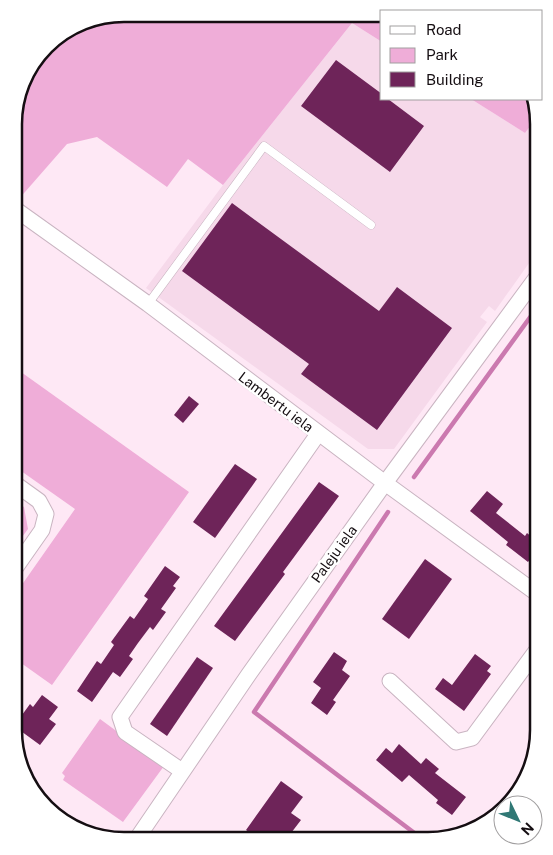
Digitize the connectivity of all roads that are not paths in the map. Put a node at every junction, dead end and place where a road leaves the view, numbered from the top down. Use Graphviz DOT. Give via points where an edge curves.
graph roads {
  1 [pos="22,214"];
  2 [pos="371,225"];
  3 [pos="530,286"];
  4 [pos="148,304"];
  5 [pos="318,434"];
  6 [pos="385,484"];
  7 [pos="22,490"];
  8 [pos="22,559"];
  9 [pos="530,589"];
  10 [pos="530,659"];
  11 [pos="390,681"];
  12 [pos="182,771"];
  13 [pos="141,832"];
  1 -- 4 [label="street, Lambertu iela"];
  2 -- 4 [label="lane" via="264,146"];
  3 -- 6 [label="street, Paleju iela"];
  4 -- 5 [label="street, Lambertu iela"];
  5 -- 6 [label="street, Lambertu iela"];
  5 -- 12 [label="street" via="120,717 125,732"];
  6 -- 9 [label="street, Lambertu iela"];
  6 -- 12 [label="street, Paleju iela"];
  7 -- 8 [label="street" via="39,502 46,514 42,530"];
  10 -- 11 [label="street" via="472,738 456,742"];
  12 -- 13 [label="street, Paleju iela"];
}
